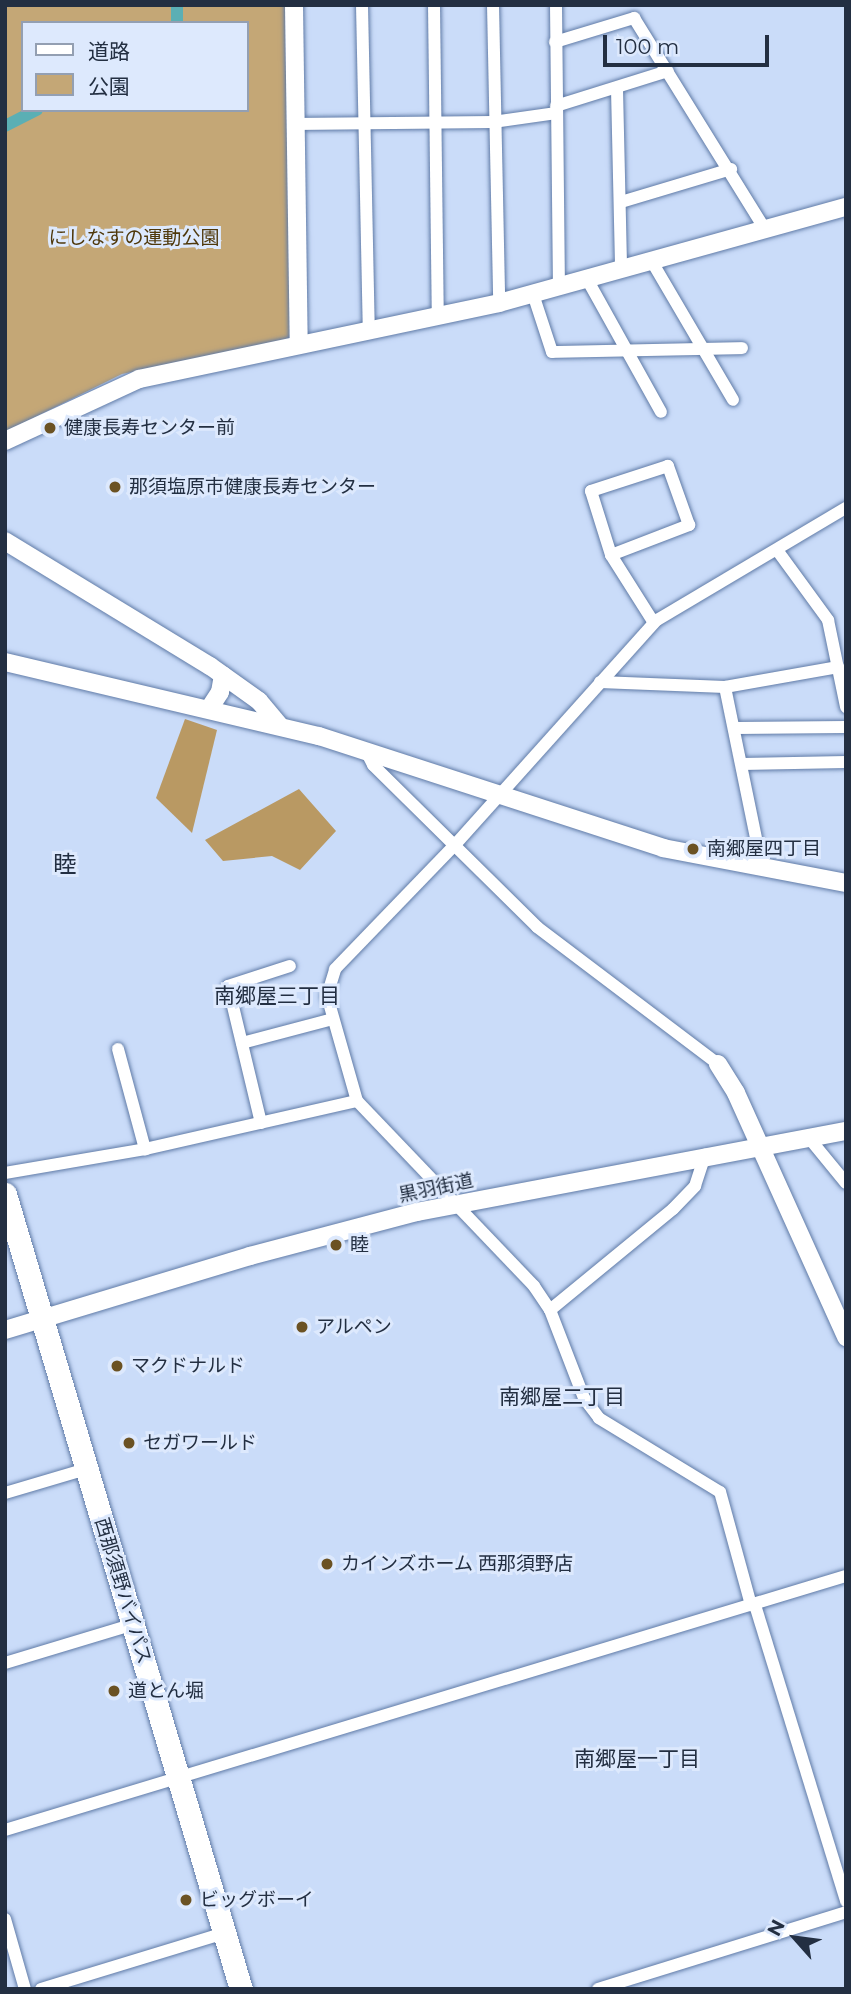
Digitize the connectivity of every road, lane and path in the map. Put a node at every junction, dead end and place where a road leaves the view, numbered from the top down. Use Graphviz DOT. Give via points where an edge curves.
graph roads {
  1 [pos="293,5"];
  2 [pos="362,5"];
  3 [pos="434,5"];
  4 [pos="493,5"];
  5 [pos="556,5"];
  6 [pos="555,42"];
  7 [pos="668,71"];
  8 [pos="617,89"];
  9 [pos="556,109"];
  10 [pos="494,122"];
  11 [pos="293,124"];
  12 [pos="362,124"];
  13 [pos="435,124"];
  14 [pos="731,169"];
  15 [pos="621,202"];
  16 [pos="846,206"];
  17 [pos="763,226"];
  18 [pos="651,260"];
  19 [pos="621,268"];
  20 [pos="587,279"];
  21 [pos="559,287"];
  22 [pos="533,294"];
  23 [pos="499,303"];
  24 [pos="438,316"];
  25 [pos="369,332"];
  26 [pos="299,344"];
  27 [pos="742,348"];
  28 [pos="703,349"];
  29 [pos="628,353"];
  30 [pos="733,400"];
  31 [pos="660,412"];
  32 [pos="5,441"];
  33 [pos="846,508"];
  34 [pos="5,541"];
  35 [pos="777,550"];
  36 [pos="611,555"];
  37 [pos="654,623"];
  38 [pos="840,645"];
  39 [pos="5,662"];
  40 [pos="838,667"];
  41 [pos="223,675"];
  42 [pos="600,682"];
  43 [pos="725,687"];
  44 [pos="846,707"];
  45 [pos="209,709"];
  46 [pos="279,726"];
  47 [pos="846,726"];
  48 [pos="735,728"];
  49 [pos="365,749"];
  50 [pos="846,762"];
  51 [pos="742,764"];
  52 [pos="499,796"];
  53 [pos="453,846"];
  54 [pos="762,868"];
  55 [pos="846,883"];
  56 [pos="290,966"];
  57 [pos="333,1019"];
  58 [pos="242,1044"];
  59 [pos="118,1049"];
  60 [pos="718,1064"];
  61 [pos="357,1101"];
  62 [pos="261,1123"];
  63 [pos="846,1131"];
  64 [pos="808,1138"];
  65 [pos="758,1146"];
  66 [pos="145,1149"];
  67 [pos="705,1156"];
  68 [pos="5,1173"];
  69 [pos="846,1182"];
  70 [pos="5,1194"];
  71 [pos="453,1205"];
  72 [pos="550,1310"];
  73 [pos="42,1319"];
  74 [pos="5,1330"];
  75 [pos="846,1337"];
  76 [pos="86,1469"];
  77 [pos="5,1493"];
  78 [pos="846,1576"];
  79 [pos="753,1605"];
  80 [pos="134,1624"];
  81 [pos="5,1663"];
  82 [pos="179,1778"];
  83 [pos="5,1830"];
  84 [pos="846,1901"];
  85 [pos="846,1912"];
  86 [pos="5,1919"];
  87 [pos="224,1933"];
  88 [pos="621,1985"];
  89 [pos="25,1989"];
  90 [pos="41,1989"];
  91 [pos="241,1989"];
  92 [pos="598,1989"];
  1 -- 11 [label="street"];
  2 -- 12 [label="street"];
  3 -- 13 [label="street"];
  4 -- 10 [label="street"];
  5 -- 6 [label="street"];
  6 -- 7 [label="street" via="634,18"];
  6 -- 9 [label="street"];
  7 -- 8 [label="street"];
  7 -- 14 [label="street"];
  8 -- 9 [label="street"];
  8 -- 15 [label="street"];
  9 -- 10 [label="street"];
  9 -- 21 [label="street"];
  10 -- 13 [label="street"];
  10 -- 23 [label="street"];
  11 -- 12 [label="street"];
  11 -- 26 [label="street"];
  12 -- 13 [label="street"];
  12 -- 25 [label="street"];
  13 -- 24 [label="street"];
  14 -- 15 [label="street"];
  14 -- 17 [label="street"];
  15 -- 19 [label="street"];
  16 -- 17 [label="street"];
  17 -- 18 [label="street"];
  18 -- 19 [label="street"];
  18 -- 28 [label="street"];
  19 -- 20 [label="street"];
  20 -- 21 [label="street"];
  20 -- 29 [label="street"];
  21 -- 22 [label="street"];
  22 -- 23 [label="street"];
  22 -- 29 [label="street" via="552,352"];
  23 -- 24 [label="street"];
  24 -- 25 [label="street"];
  25 -- 26 [label="street"];
  26 -- 32 [label="street" via="139,379"];
  27 -- 28 [label="street"];
  28 -- 29 [label="street"];
  28 -- 30 [label="street"];
  29 -- 31 [label="street"];
  33 -- 35 [label="street"];
  34 -- 41 [label="street"];
  35 -- 37 [label="street"];
  35 -- 38 [label="street" via="828,620"];
  36 -- 36 [label="street" via="591,491 668,466 690,525"];
  36 -- 37 [label="street"];
  37 -- 42 [label="street"];
  38 -- 40 [label="street"];
  39 -- 45 [label="street"];
  40 -- 43 [label="street"];
  40 -- 44 [label="street"];
  41 -- 45 [label="street" via="220,692"];
  41 -- 46 [label="street" via="260,701"];
  42 -- 43 [label="street"];
  42 -- 52 [label="street"];
  43 -- 48 [label="street"];
  45 -- 46 [label="street"];
  46 -- 49 [label="street"];
  47 -- 48 [label="street"];
  48 -- 51 [label="street"];
  49 -- 52 [label="street"];
  49 -- 53 [label="street" via="373,765"];
  50 -- 51 [label="street"];
  51 -- 54 [label="street"];
  52 -- 53 [label="street"];
  52 -- 54 [label="street" via="663,848"];
  53 -- 57 [label="street" via="335,969 327,996"];
  53 -- 60 [label="street" via="596,975"];
  54 -- 55 [label="street"];
  56 -- 58 [label="street" via="229,986"];
  57 -- 58 [label="street"];
  57 -- 61 [label="street"];
  58 -- 62 [label="street"];
  59 -- 66 [label="street"];
  60 -- 65 [label="street" via="732,1083"];
  61 -- 62 [label="street"];
  61 -- 71 [label="street"];
  62 -- 66 [label="street"];
  63 -- 64 [label="street, 黒羽街道"];
  64 -- 65 [label="street, 黒羽街道"];
  64 -- 69 [label="street"];
  65 -- 67 [label="street, 黒羽街道"];
  65 -- 75 [label="street"];
  66 -- 68 [label="street"];
  67 -- 71 [label="street, 黒羽街道"];
  67 -- 72 [label="street" via="695,1186 673,1209"];
  70 -- 73 [label="highway, 西那須野バイパス"];
  71 -- 72 [label="street" via="502,1251"];
  71 -- 73 [label="street, 黒羽街道" via="250,1256"];
  72 -- 79 [label="street" via="584,1398 599,1418 720,1492"];
  73 -- 74 [label="street, 黒羽街道"];
  73 -- 76 [label="highway, 西那須野バイパス"];
  76 -- 77 [label="street"];
  76 -- 80 [label="highway, 西那須野バイパス"];
  78 -- 79 [label="street"];
  79 -- 82 [label="street"];
  79 -- 84 [label="street"];
  80 -- 81 [label="street"];
  80 -- 82 [label="highway, 西那須野バイパス"];
  82 -- 83 [label="street"];
  82 -- 87 [label="highway, 西那須野バイパス"];
  85 -- 88 [label="street"];
  86 -- 89 [label="street"];
  87 -- 90 [label="street"];
  87 -- 91 [label="highway, 西那須野バイパス"];
  88 -- 92 [label="street"];
}
